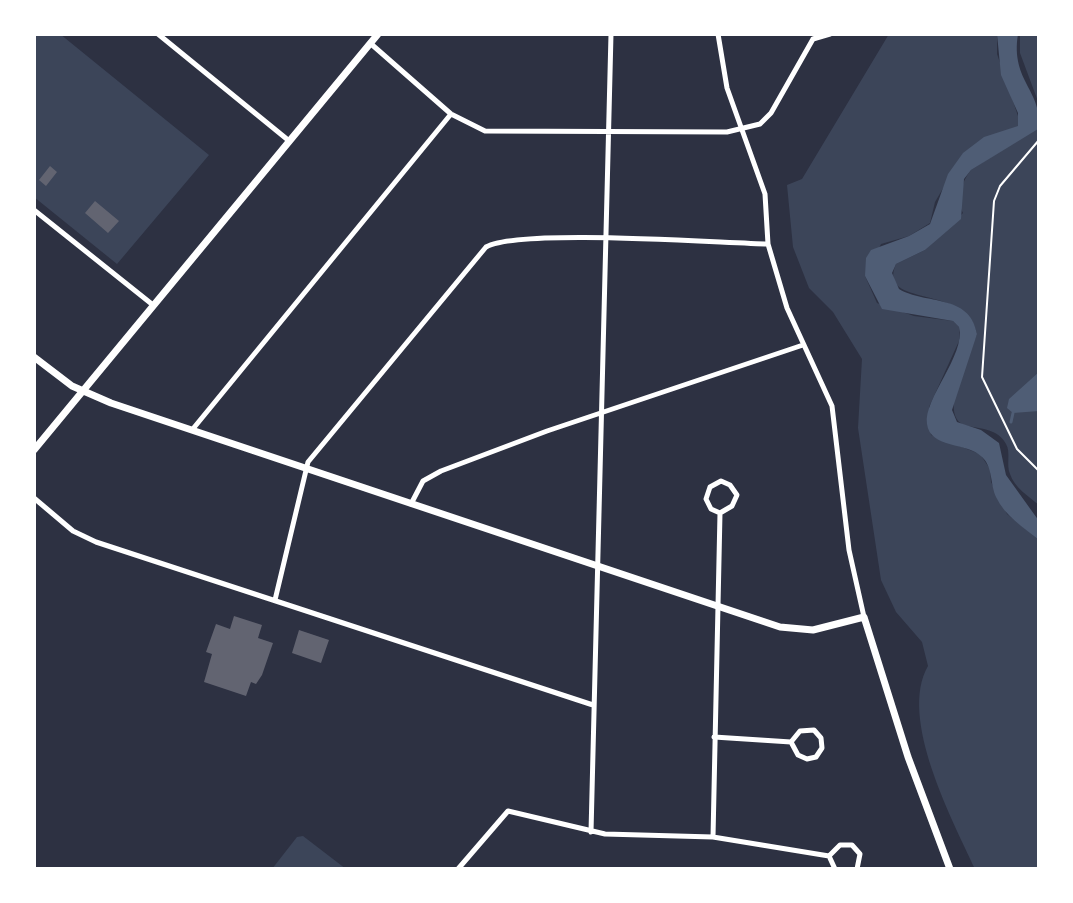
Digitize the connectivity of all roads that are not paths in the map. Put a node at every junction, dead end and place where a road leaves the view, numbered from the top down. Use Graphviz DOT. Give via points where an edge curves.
graph roads {
  1 [pos="158,34"];
  2 [pos="378,34"];
  3 [pos="611,34"];
  4 [pos="718,34"];
  5 [pos="830,34"];
  6 [pos="811,36"];
  7 [pos="370,43"];
  8 [pos="451,114"];
  9 [pos="742,129"];
  10 [pos="608,133"];
  11 [pos="288,140"];
  12 [pos="34,210"];
  13 [pos="606,239"];
  14 [pos="768,244"];
  15 [pos="153,305"];
  16 [pos="803,345"];
  17 [pos="34,357"];
  18 [pos="82,392"];
  19 [pos="602,413"];
  20 [pos="192,430"];
  21 [pos="34,450"];
  22 [pos="306,468"];
  23 [pos="34,498"];
  24 [pos="411,504"];
  25 [pos="720,513"];
  26 [pos="596,564"];
  27 [pos="275,600"];
  28 [pos="717,606"];
  29 [pos="864,617"];
  30 [pos="593,705"];
  31 [pos="714,737"];
  32 [pos="791,742"];
  33 [pos="591,832"];
  34 [pos="713,837"];
  35 [pos="829,856"];
  36 [pos="458,869"];
  37 [pos="835,869"];
  38 [pos="857,869"];
  39 [pos="950,869"];
  1 -- 11 [label="street"];
  2 -- 7 [label="street"];
  3 -- 10 [label="street"];
  4 -- 9 [label="street" via="727,88"];
  5 -- 6 [label="street"];
  6 -- 9 [label="street" via="771,113 760,124"];
  7 -- 8 [label="street"];
  7 -- 11 [label="street"];
  8 -- 10 [label="street" via="485,131"];
  8 -- 20 [label="street"];
  9 -- 10 [label="street"];
  9 -- 14 [label="street" via="765,194"];
  10 -- 13 [label="street"];
  11 -- 15 [label="street"];
  12 -- 15 [label="street"];
  13 -- 14 [label="street"];
  13 -- 19 [label="street"];
  13 -- 22 [label="street" via="505,241 486,247"];
  14 -- 16 [label="street"];
  15 -- 18 [label="street"];
  16 -- 19 [label="street"];
  16 -- 29 [label="street" via="832,406 849,550"];
  17 -- 18 [label="street"];
  18 -- 20 [label="street"];
  18 -- 21 [label="street"];
  19 -- 24 [label="street" via="441,471 423,481"];
  19 -- 26 [label="street"];
  20 -- 22 [label="street"];
  22 -- 24 [label="street"];
  22 -- 27 [label="street"];
  23 -- 27 [label="street" via="83,537"];
  24 -- 26 [label="street"];
  25 -- 25 [label="street" via="737,495 721,481 710,487 706,499"];
  25 -- 28 [label="street"];
  26 -- 28 [label="street"];
  26 -- 30 [label="street"];
  27 -- 30 [label="street"];
  28 -- 29 [label="street" via="780,627 813,630"];
  28 -- 31 [label="street"];
  29 -- 39 [label="street"];
  30 -- 33 [label="street"];
  31 -- 32 [label="street"];
  31 -- 34 [label="street"];
  32 -- 32 [label="street" via="800,731 814,730 822,748 807,759"];
  33 -- 34 [label="street"];
  33 -- 36 [label="street" via="505,812"];
  34 -- 35 [label="street"];
  35 -- 37 [label="street"];
  35 -- 38 [label="street" via="840,845 852,845 860,854"];
}
